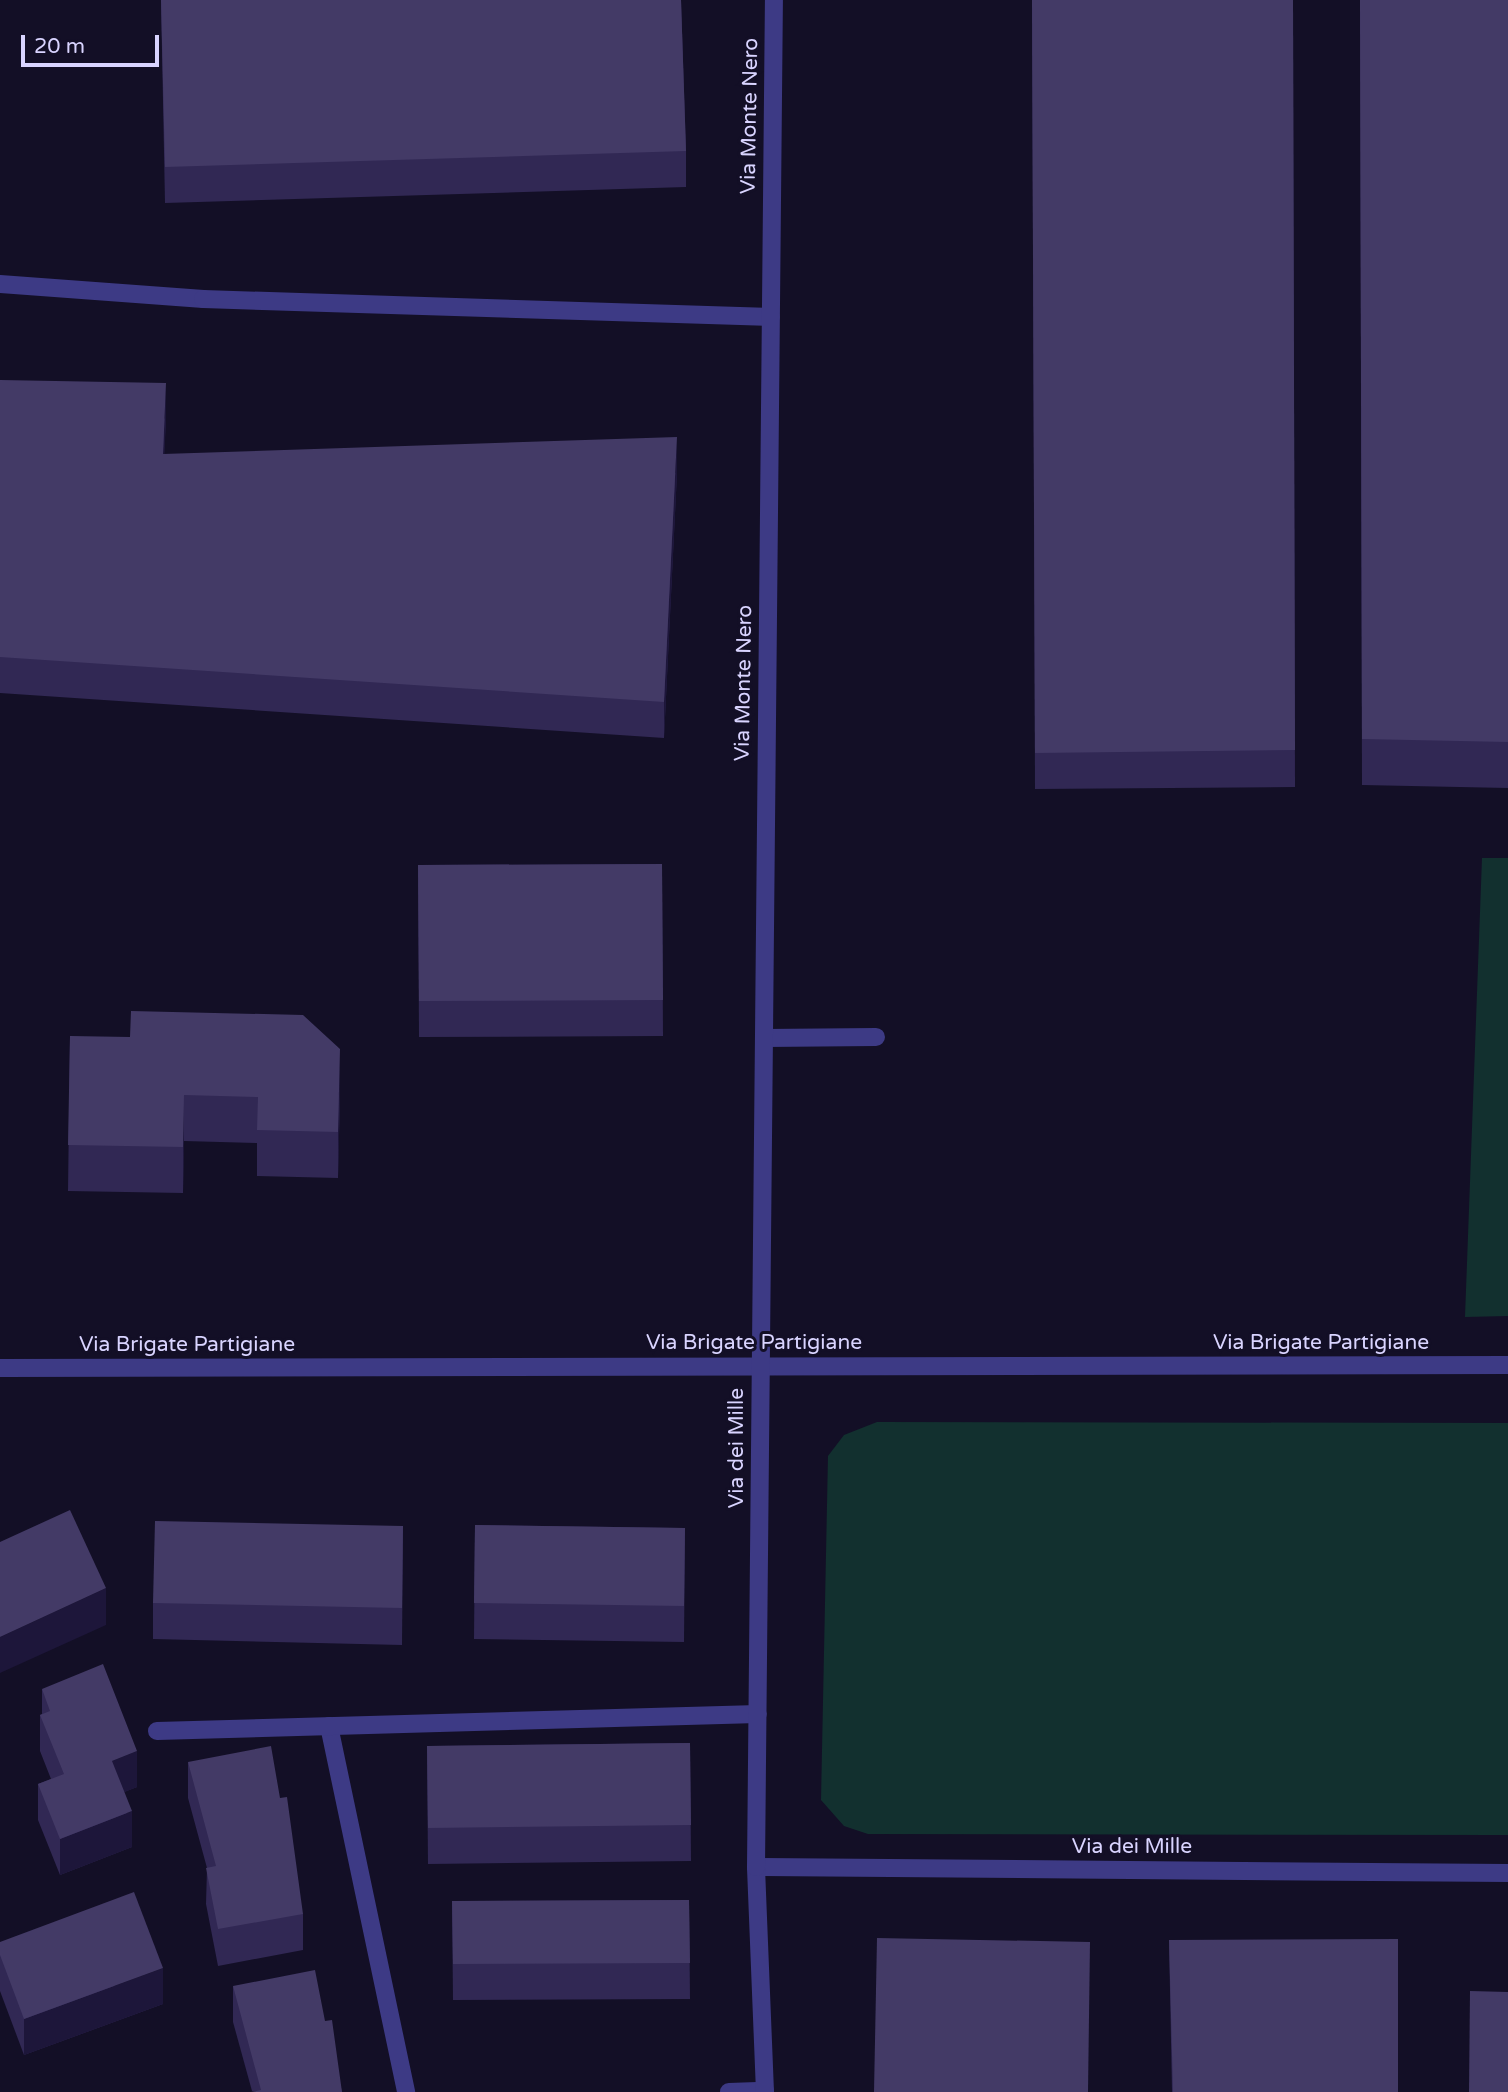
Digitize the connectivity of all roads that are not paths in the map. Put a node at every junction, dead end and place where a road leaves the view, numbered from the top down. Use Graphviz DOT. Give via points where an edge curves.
graph roads {
  1 [pos="774,0"];
  2 [pos="0,284"];
  3 [pos="771,317"];
  4 [pos="876,1037"];
  5 [pos="765,1038"];
  6 [pos="1508,1365"];
  7 [pos="760,1366"];
  8 [pos="0,1368"];
  9 [pos="758,1714"];
  10 [pos="328,1726"];
  11 [pos="157,1731"];
  12 [pos="756,1867"];
  13 [pos="1508,1873"];
  14 [pos="765,2091"];
  15 [pos="406,2092"];
  16 [pos="729,2092"];
  1 -- 3 [label="street, Via Monte Nero"];
  2 -- 3 [label="street" via="203,299"];
  3 -- 5 [label="street, Via Monte Nero"];
  4 -- 5 [label="street"];
  5 -- 7 [label="street, Via Monte Nero"];
  6 -- 7 [label="street, Via Brigate Partigiane"];
  7 -- 8 [label="street, Via Brigate Partigiane"];
  7 -- 9 [label="street, Via dei Mille"];
  9 -- 10 [label="street"];
  9 -- 12 [label="street, Via dei Mille"];
  10 -- 11 [label="street"];
  10 -- 15 [label="street"];
  12 -- 13 [label="street, Via dei Mille"];
  12 -- 14 [label="street, Via dei Mille"];
  14 -- 16 [label="street"];
}
